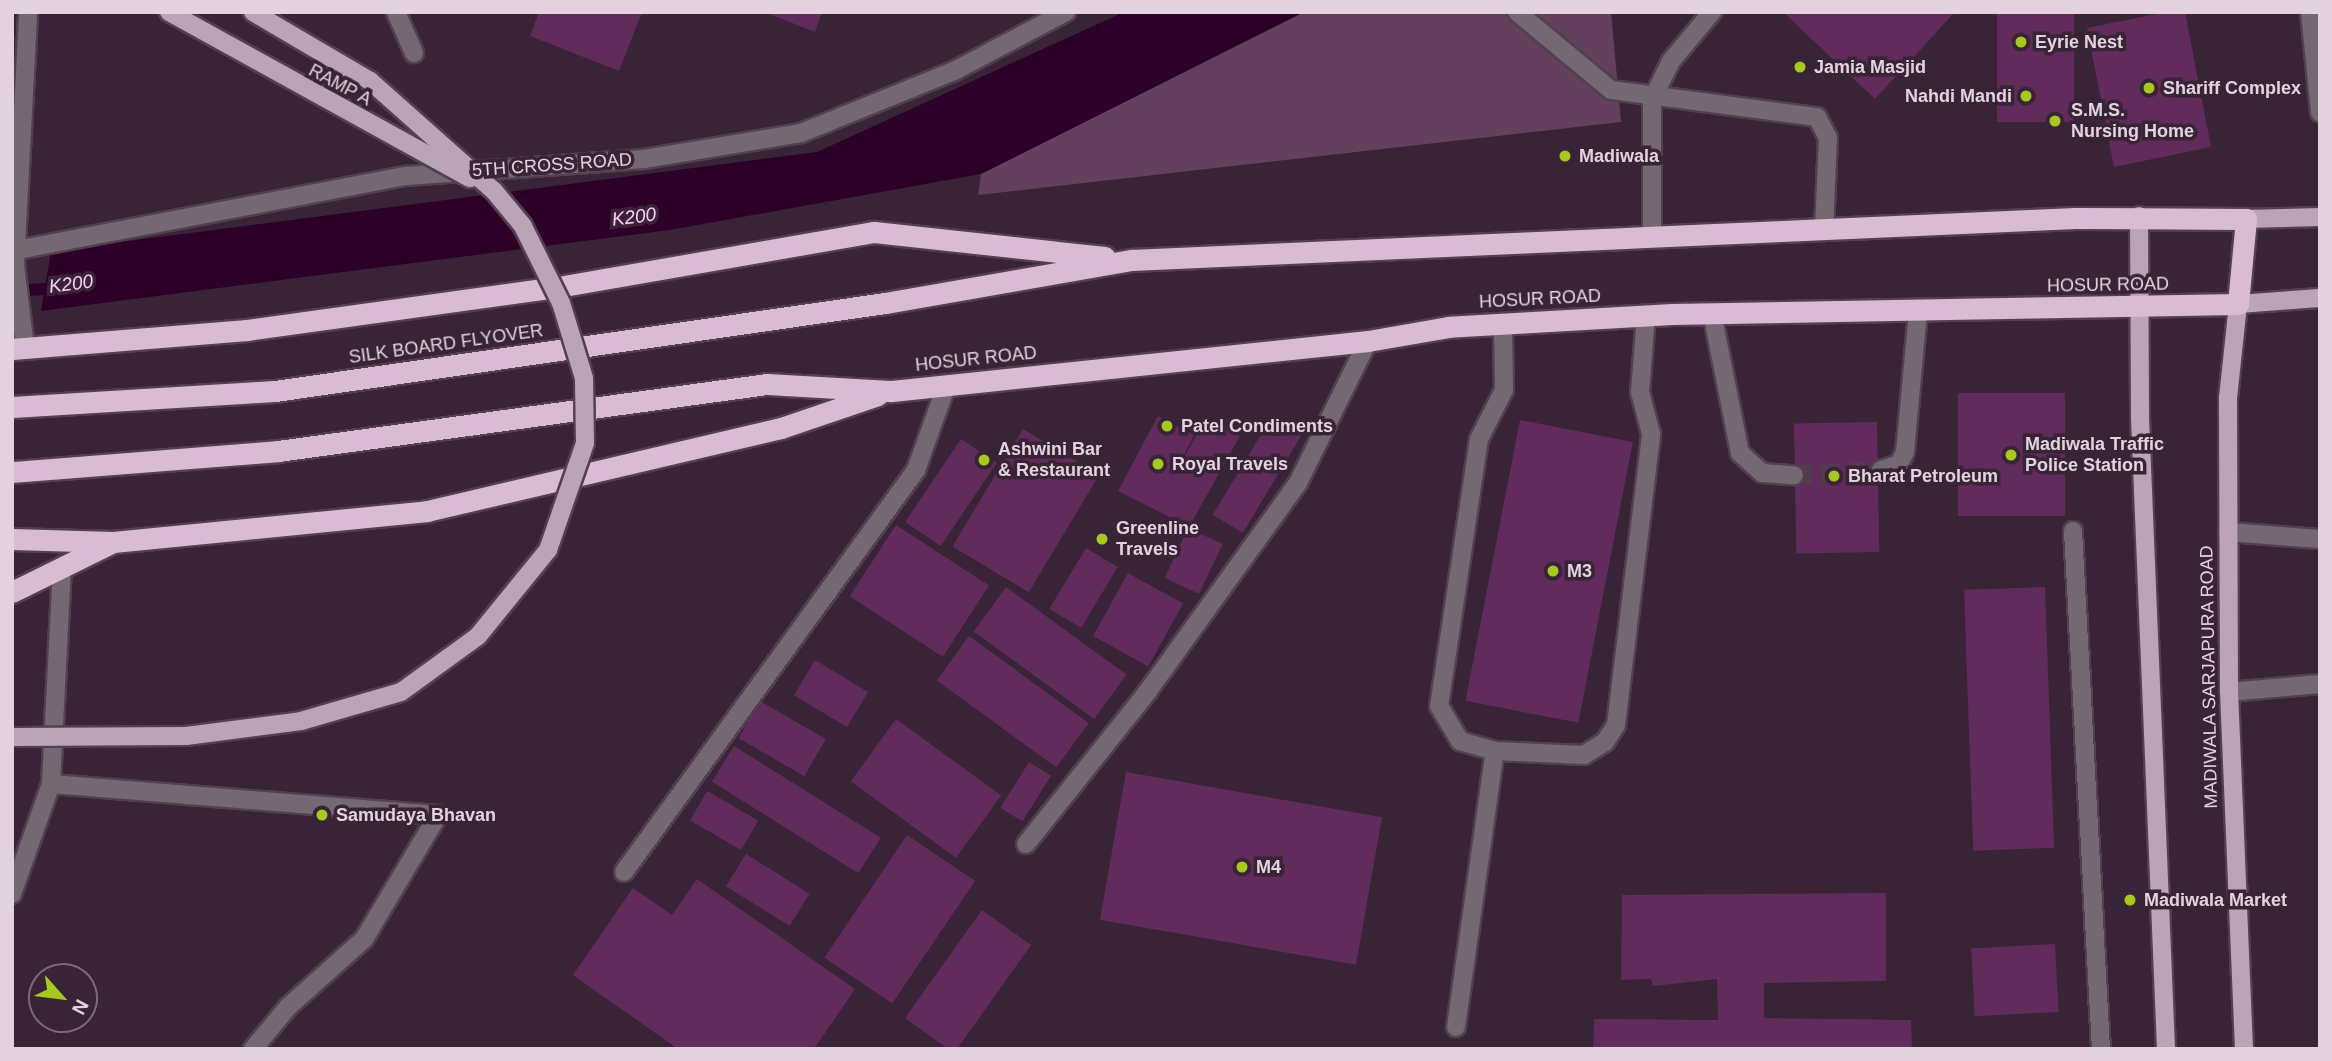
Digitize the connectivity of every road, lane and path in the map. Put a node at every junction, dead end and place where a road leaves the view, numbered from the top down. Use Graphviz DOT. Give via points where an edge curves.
graph roads {
  1 [pos="28,12"];
  2 [pos="169,12"];
  3 [pos="253,12"];
  4 [pos="396,12"];
  5 [pos="1066,12"];
  6 [pos="1517,12"];
  7 [pos="1712,12"];
  8 [pos="2310,12"];
  9 [pos="414,53"];
  10 [pos="2319,81"];
  11 [pos="1652,100"];
  12 [pos="2320,113"];
  13 [pos="494,191"];
  14 [pos="2140,216"];
  15 [pos="2320,217"];
  16 [pos="2246,219"];
  17 [pos="1824,229"];
  18 [pos="1652,236"];
  19 [pos="15,255"];
  20 [pos="1131,260"];
  21 [pos="2320,298"];
  22 [pos="2238,304"];
  23 [pos="2140,308"];
  24 [pos="1919,311"];
  25 [pos="1712,313"];
  26 [pos="1646,316"];
  27 [pos="1503,326"];
  28 [pos="1368,341"];
  29 [pos="18,349"];
  30 [pos="947,384"];
  31 [pos="890,391"];
  32 [pos="12,407"];
  33 [pos="1881,470"];
  34 [pos="12,472"];
  35 [pos="1794,475"];
  36 [pos="2073,531"];
  37 [pos="2228,532"];
  38 [pos="2320,538"];
  39 [pos="12,539"];
  40 [pos="113,542"];
  41 [pos="62,569"];
  42 [pos="12,592"];
  43 [pos="2320,684"];
  44 [pos="2229,692"];
  45 [pos="12,737"];
  46 [pos="1495,751"];
  47 [pos="51,784"];
  48 [pos="1026,844"];
  49 [pos="624,872"];
  50 [pos="12,894"];
  51 [pos="1456,1027"];
  52 [pos="253,1049"];
  53 [pos="2102,1049"];
  54 [pos="2166,1049"];
  55 [pos="2244,1049"];
  1 -- 19 [label="street"];
  2 -- 13 [label="main road, RAMP A, bridge"];
  3 -- 13 [label="main road, bridge" via="370,81"];
  4 -- 9 [label="street"];
  5 -- 19 [label="street, 5TH CROSS ROAD" via="954,71 801,133 644,159 406,176"];
  6 -- 11 [label="street" via="1611,90"];
  7 -- 11 [label="street" via="1671,61"];
  8 -- 10 [label="street"];
  10 -- 12 [label="street"];
  11 -- 17 [label="street" via="1817,117 1828,138"];
  11 -- 18 [label="street"];
  13 -- 45 [label="main road, bridge" via="523,226 561,303 583,378 585,443 548,550 478,636 401,692 301,721 186,736"];
  14 -- 16 [label="highway"];
  14 -- 17 [label="highway"];
  14 -- 23 [label="main road"];
  15 -- 16 [label="main road"];
  16 -- 22 [label="highway"];
  17 -- 18 [label="highway"];
  18 -- 20 [label="highway"];
  19 -- 29 [label="street"];
  20 -- 29 [label="highway" via="874,232 558,287 261,328"];
  20 -- 32 [label="highway, SILK BOARD FLYOVER" via="885,303 275,391"];
  21 -- 22 [label="main road, HOSUR ROAD"];
  22 -- 23 [label="highway, HOSUR ROAD"];
  22 -- 37 [label="main road, MADIWALA SARJAPURA ROAD" via="2228,398"];
  23 -- 24 [label="highway, HOSUR ROAD"];
  23 -- 54 [label="main road"];
  24 -- 25 [label="highway, HOSUR ROAD"];
  24 -- 33 [label="street" via="1905,452 1899,464"];
  25 -- 26 [label="highway, HOSUR ROAD"];
  25 -- 35 [label="street" via="1740,453 1762,473"];
  26 -- 27 [label="highway, HOSUR ROAD"];
  26 -- 46 [label="street" via="1640,392 1651,434 1616,725 1605,742 1584,755"];
  27 -- 28 [label="highway, HOSUR ROAD"];
  27 -- 46 [label="street" via="1504,390 1479,439 1438,706 1460,740"];
  28 -- 30 [label="highway, HOSUR ROAD"];
  28 -- 48 [label="street" via="1298,483 1148,691"];
  30 -- 31 [label="highway, HOSUR ROAD"];
  30 -- 49 [label="street" via="916,470"];
  31 -- 34 [label="highway, HOSUR ROAD" via="767,384 279,451"];
  31 -- 40 [label="highway" via="781,428 427,511"];
  36 -- 53 [label="street"];
  37 -- 38 [label="street"];
  37 -- 44 [label="main road, MADIWALA SARJAPURA ROAD"];
  39 -- 40 [label="highway"];
  40 -- 41 [label="highway"];
  41 -- 42 [label="highway"];
  41 -- 47 [label="street"];
  43 -- 44 [label="street"];
  44 -- 55 [label="main road, MADIWALA SARJAPURA ROAD"];
  46 -- 51 [label="street"];
  47 -- 50 [label="street"];
  47 -- 52 [label="street" via="438,815 364,939 288,1007"];
}
